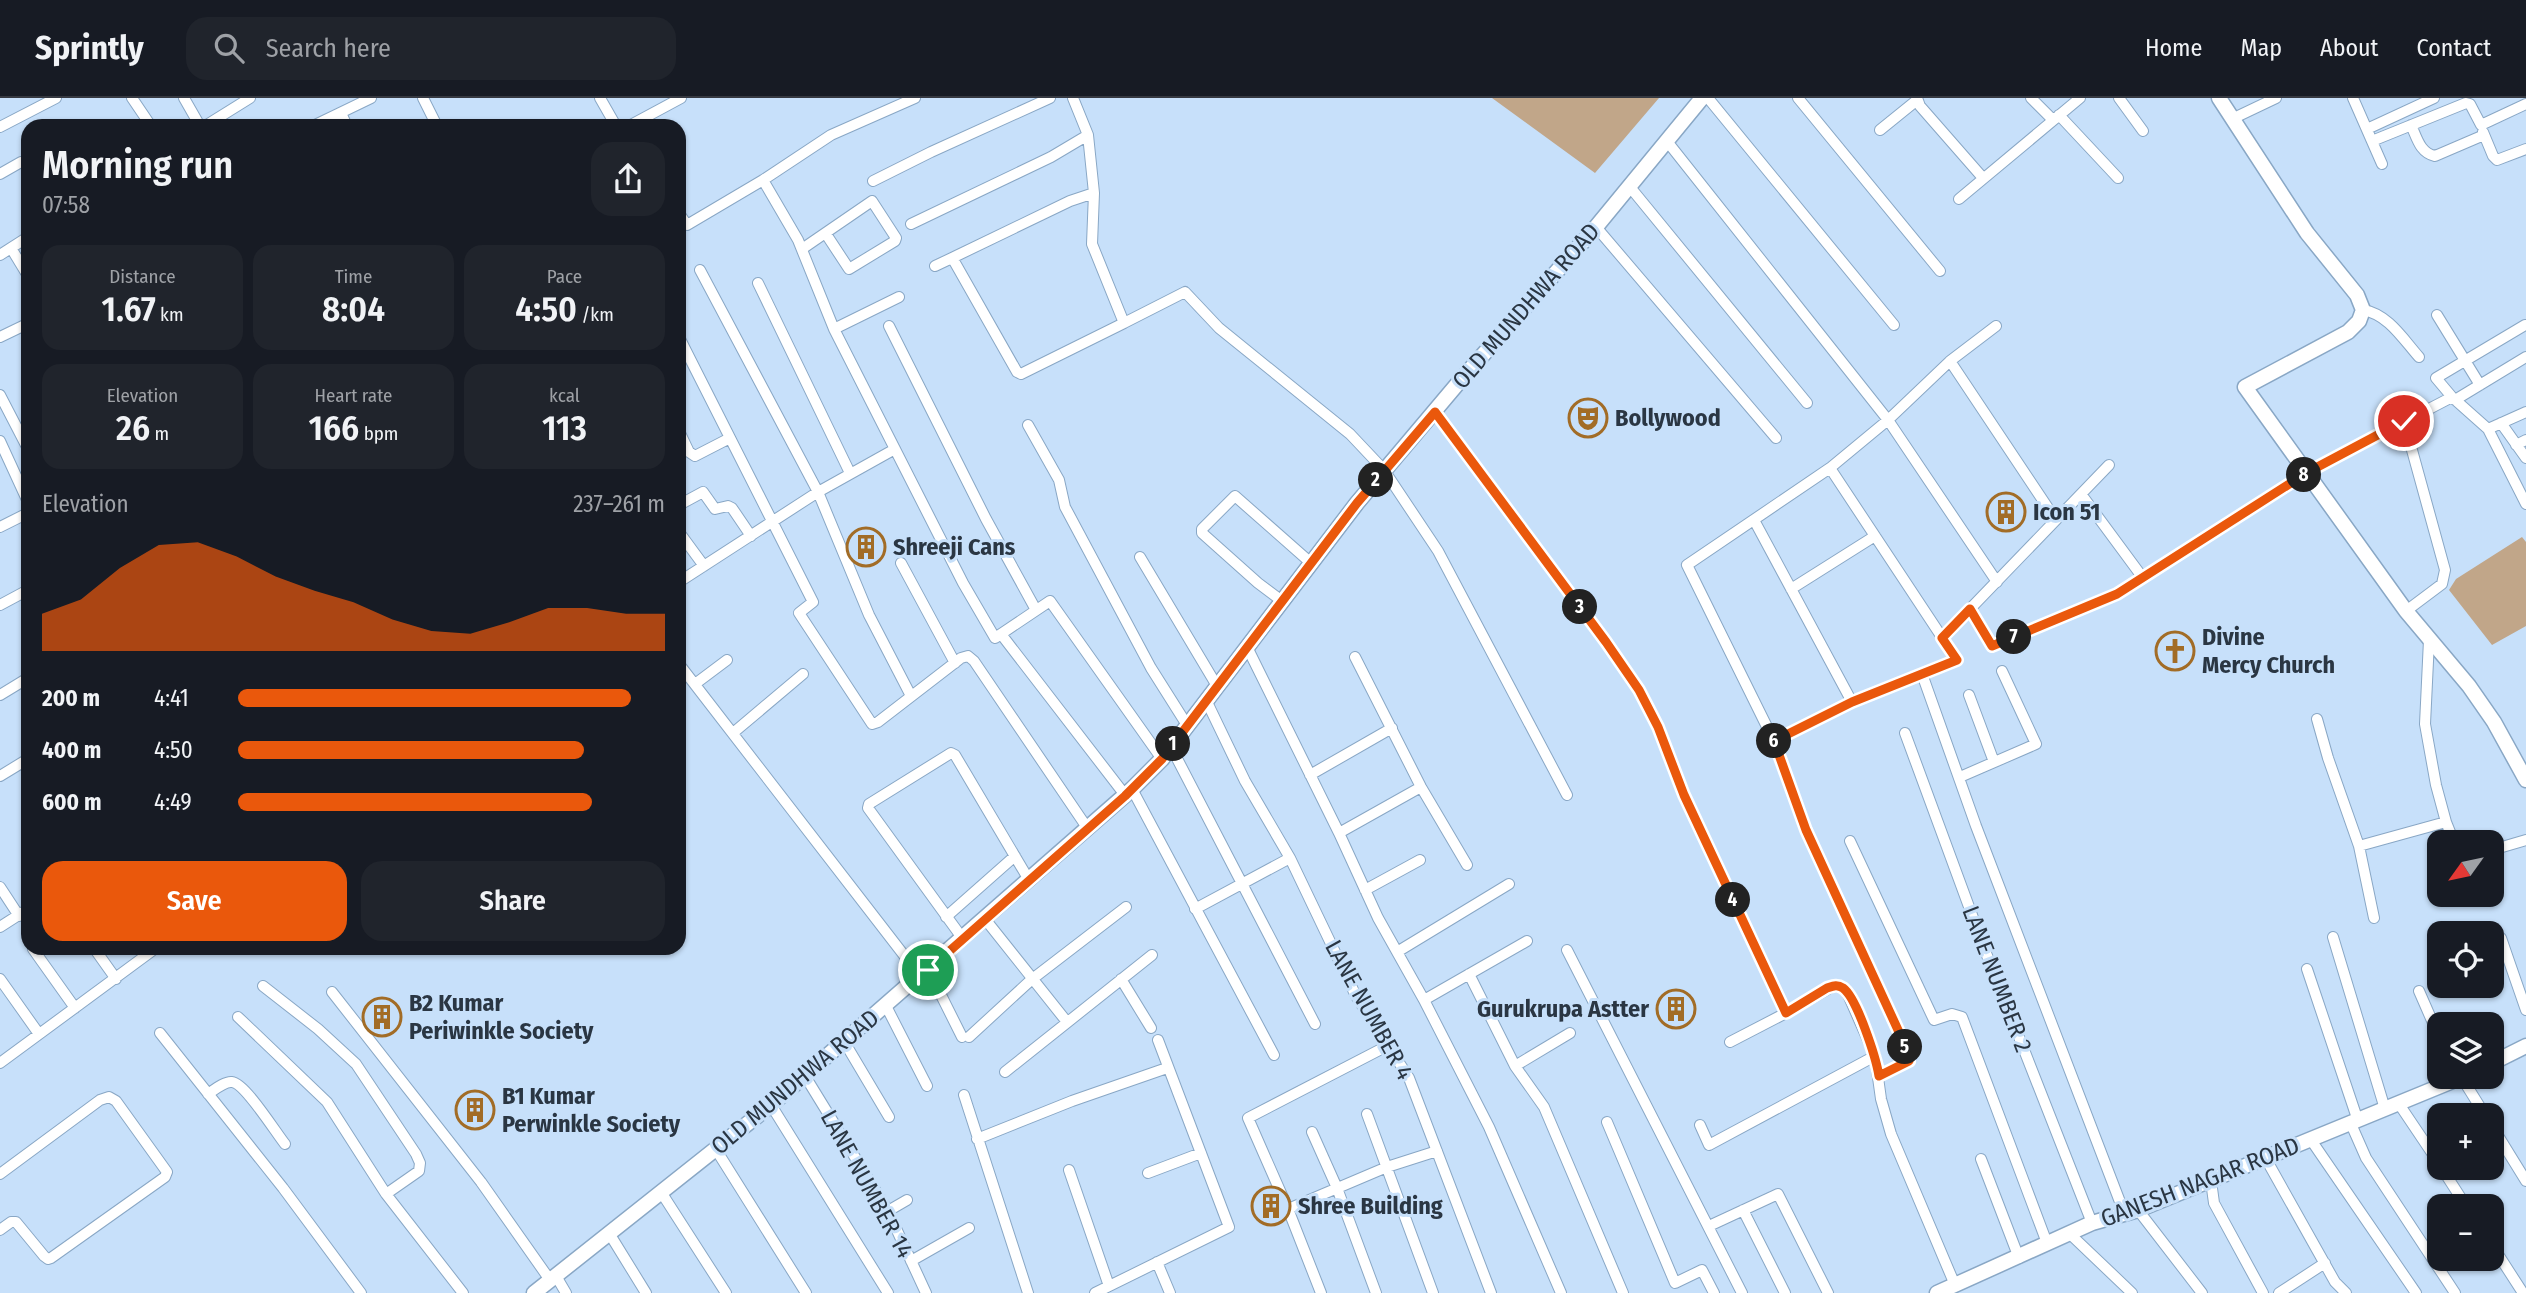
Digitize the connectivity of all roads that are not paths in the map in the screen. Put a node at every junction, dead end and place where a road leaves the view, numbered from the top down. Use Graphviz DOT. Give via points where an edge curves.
graph roads {
  1 [pos="56,98"];
  2 [pos="132,98"];
  3 [pos="184,98"];
  4 [pos="250,98"];
  5 [pos="371,98"];
  6 [pos="423,98"];
  7 [pos="600,98"];
  8 [pos="681,98"];
  9 [pos="915,98"];
  10 [pos="1050,98"];
  11 [pos="1073,98"];
  12 [pos="1702,98"];
  13 [pos="1708,98"];
  14 [pos="1798,98"];
  15 [pos="2031,98"];
  16 [pos="2080,98"];
  17 [pos="2119,98"];
  18 [pos="2219,98"];
  19 [pos="2276,98"];
  20 [pos="2353,98"];
  21 [pos="1917,99"];
  22 [pos="2428,99"];
  23 [pos="2526,104"];
  24 [pos="341,113"];
  25 [pos="2056,117"];
  26 [pos="2234,118"];
  27 [pos="146,119"];
  28 [pos="198,119"];
  29 [pos="214,119"];
  30 [pos="328,119"];
  31 [pos="344,119"];
  32 [pos="434,119"];
  33 [pos="612,119"];
  34 [pos="642,119"];
  35 [pos="2411,125"];
  36 [pos="0,127"];
  37 [pos="2367,129"];
  38 [pos="1880,130"];
  39 [pos="2483,130"];
  40 [pos="2143,131"];
  41 [pos="1088,135"];
  42 [pos="1666,140"];
  43 [pos="2372,141"];
  44 [pos="2526,149"];
  45 [pos="21,162"];
  46 [pos="2382,164"];
  47 [pos="0,174"];
  48 [pos="2118,177"];
  49 [pos="1983,178"];
  50 [pos="763,180"];
  51 [pos="873,181"];
  52 [pos="1630,187"];
  53 [pos="1094,192"];
  54 [pos="1959,199"];
  55 [pos="686,224"];
  56 [pos="911,224"];
  57 [pos="1597,227"];
  58 [pos="826,234"];
  59 [pos="21,242"];
  60 [pos="11,248"];
  61 [pos="802,250"];
  62 [pos="0,255"];
  63 [pos="954,257"];
  64 [pos="21,264"];
  65 [pos="935,266"];
  66 [pos="700,270"];
  67 [pos="1940,271"];
  68 [pos="758,283"];
  69 [pos="899,298"];
  70 [pos="2363,310"];
  71 [pos="2437,315"];
  72 [pos="1124,323"];
  73 [pos="1894,325"];
  74 [pos="2525,325"];
  75 [pos="889,326"];
  76 [pos="1996,326"];
  77 [pos="21,327"];
  78 [pos="834,329"];
  79 [pos="0,337"];
  80 [pos="686,351"];
  81 [pos="2419,357"];
  82 [pos="2526,357"];
  83 [pos="2465,360"];
  84 [pos="1950,361"];
  85 [pos="2480,385"];
  86 [pos="0,395"];
  87 [pos="2454,399"];
  88 [pos="1807,402"];
  89 [pos="1435,412"];
  90 [pos="2526,412"];
  91 [pos="1888,420"];
  92 [pos="2404,421"];
  93 [pos="2501,423"];
  94 [pos="1028,425"];
  95 [pos="2488,429"];
  96 [pos="21,436"];
  97 [pos="730,438"];
  98 [pos="1776,438"];
  99 [pos="0,442"];
  100 [pos="2521,442"];
  101 [pos="686,446"];
  102 [pos="895,449"];
  103 [pos="2526,458"];
  104 [pos="2109,466"];
  105 [pos="1830,468"];
  106 [pos="1384,470"];
  107 [pos="2308,472"];
  108 [pos="850,473"];
  109 [pos="21,487"];
  110 [pos="818,492"];
  111 [pos="2081,494"];
  112 [pos="686,501"];
  113 [pos="2526,504"];
  114 [pos="21,516"];
  115 [pos="1754,520"];
  116 [pos="2056,520"];
  117 [pos="772,522"];
  118 [pos="1,526"];
  119 [pos="751,536"];
  120 [pos="1875,536"];
  121 [pos="686,542"];
  122 [pos="1140,556"];
  123 [pos="901,563"];
  124 [pos="1311,563"];
  125 [pos="704,566"];
  126 [pos="686,575"];
  127 [pos="2143,578"];
  128 [pos="1997,582"];
  129 [pos="1791,589"];
  130 [pos="21,594"];
  131 [pos="1282,601"];
  132 [pos="0,605"];
  133 [pos="1970,609"];
  134 [pos="1036,611"];
  135 [pos="2406,611"];
  136 [pos="1001,634"];
  137 [pos="1942,638"];
  138 [pos="2429,640"];
  139 [pos="1247,647"];
  140 [pos="1354,657"];
  141 [pos="727,660"];
  142 [pos="955,663"];
  143 [pos="2002,671"];
  144 [pos="686,673"];
  145 [pos="803,674"];
  146 [pos="1922,674"];
  147 [pos="21,682"];
  148 [pos="695,684"];
  149 [pos="1217,686"];
  150 [pos="0,695"];
  151 [pos="1969,695"];
  152 [pos="911,696"];
  153 [pos="1206,700"];
  154 [pos="1852,702"];
  155 [pos="2317,719"];
  156 [pos="1187,725"];
  157 [pos="1392,728"];
  158 [pos="733,733"];
  159 [pos="1905,733"];
  160 [pos="1774,741"];
  161 [pos="1166,753"];
  162 [pos="1994,762"];
  163 [pos="21,763"];
  164 [pos="1310,775"];
  165 [pos="0,776"];
  166 [pos="1960,777"];
  167 [pos="2526,780"];
  168 [pos="1421,787"];
  169 [pos="1129,792"];
  170 [pos="1567,795"];
  171 [pos="2446,822"];
  172 [pos="1088,829"];
  173 [pos="2449,830"];
  174 [pos="1339,833"];
  175 [pos="2526,840"];
  176 [pos="1850,841"];
  177 [pos="2359,846"];
  178 [pos="2504,846"];
  179 [pos="1015,856"];
  180 [pos="1290,858"];
  181 [pos="1419,860"];
  182 [pos="1466,865"];
  183 [pos="1029,880"];
  184 [pos="1242,884"];
  185 [pos="1509,884"];
  186 [pos="0,887"];
  187 [pos="1365,890"];
  188 [pos="1126,907"];
  189 [pos="1195,909"];
  190 [pos="19,916"];
  191 [pos="946,917"];
  192 [pos="2374,918"];
  193 [pos="985,919"];
  194 [pos="0,927"];
  195 [pos="2333,937"];
  196 [pos="963,939"];
  197 [pos="1527,941"];
  198 [pos="2504,947"];
  199 [pos="1567,950"];
  200 [pos="1398,953"];
  201 [pos="37,955"];
  202 [pos="99,955"];
  203 [pos="145,955"];
  204 [pos="1152,955"];
  205 [pos="2307,969"];
  206 [pos="924,973"];
  207 [pos="1469,974"];
  208 [pos="0,979"];
  209 [pos="116,979"];
  210 [pos="1121,979"];
  211 [pos="1031,980"];
  212 [pos="263,986"];
  213 [pos="2418,991"];
  214 [pos="332,992"];
  215 [pos="1424,1000"];
  216 [pos="886,1006"];
  217 [pos="75,1008"];
  218 [pos="2526,1010"];
  219 [pos="2428,1012"];
  220 [pos="1786,1013"];
  221 [pos="239,1017"];
  222 [pos="1067,1022"];
  223 [pos="1315,1024"];
  224 [pos="1152,1028"];
  225 [pos="160,1033"];
  226 [pos="1570,1033"];
  227 [pos="39,1034"];
  228 [pos="1158,1040"];
  229 [pos="1730,1042"];
  230 [pos="845,1043"];
  231 [pos="1389,1045"];
  232 [pos="2526,1045"];
  233 [pos="1274,1055"];
  234 [pos="1875,1056"];
  235 [pos="2504,1057"];
  236 [pos="1,1059"];
  237 [pos="1515,1066"];
  238 [pos="1167,1068"];
  239 [pos="1005,1072"];
  240 [pos="805,1076"];
  241 [pos="1879,1076"];
  242 [pos="927,1086"];
  243 [pos="2434,1089"];
  244 [pos="208,1094"];
  245 [pos="964,1095"];
  246 [pos="771,1105"];
  247 [pos="2392,1107"];
  248 [pos="1367,1114"];
  249 [pos="889,1117"];
  250 [pos="1607,1122"];
  251 [pos="2355,1122"];
  252 [pos="1700,1125"];
  253 [pos="1312,1132"];
  254 [pos="977,1139"];
  255 [pos="2311,1140"];
  256 [pos="285,1144"];
  257 [pos="2504,1145"];
  258 [pos="715,1148"];
  259 [pos="2427,1150"];
  260 [pos="1437,1151"];
  261 [pos="1201,1153"];
  262 [pos="1981,1159"];
  263 [pos="2266,1159"];
  264 [pos="1387,1167"];
  265 [pos="1069,1170"];
  266 [pos="1148,1173"];
  267 [pos="0,1174"];
  268 [pos="2211,1181"];
  269 [pos="2526,1181"];
  270 [pos="1337,1188"];
  271 [pos="661,1192"];
  272 [pos="386,1194"];
  273 [pos="907,1200"];
  274 [pos="1288,1209"];
  275 [pos="1743,1210"];
  276 [pos="888,1211"];
  277 [pos="2131,1212"];
  278 [pos="2092,1223"];
  279 [pos="1709,1226"];
  280 [pos="969,1228"];
  281 [pos="0,1230"];
  282 [pos="609,1233"];
  283 [pos="2069,1233"];
  284 [pos="2047,1244"];
  285 [pos="2020,1258"];
  286 [pos="911,1261"];
  287 [pos="1157,1262"];
  288 [pos="2325,1263"];
  289 [pos="2504,1263"];
  290 [pos="553,1278"];
  291 [pos="1955,1285"];
  292 [pos="1109,1286"];
  293 [pos="361,1293"];
  294 [pos="463,1293"];
  295 [pos="534,1293"];
  296 [pos="566,1293"];
  297 [pos="646,1293"];
  298 [pos="726,1293"];
  299 [pos="806,1293"];
  300 [pos="888,1293"];
  301 [pos="926,1293"];
  302 [pos="1028,1293"];
  303 [pos="1095,1293"];
  304 [pos="1170,1293"];
  305 [pos="1321,1293"];
  306 [pos="1376,1293"];
  307 [pos="1433,1293"];
  308 [pos="1491,1293"];
  309 [pos="1560,1293"];
  310 [pos="1623,1293"];
  311 [pos="1714,1293"];
  312 [pos="1742,1293"];
  313 [pos="1785,1293"];
  314 [pos="1829,1293"];
  315 [pos="1937,1293"];
  316 [pos="2132,1293"];
  317 [pos="2202,1293"];
  318 [pos="2263,1293"];
  319 [pos="2279,1293"];
  320 [pos="2346,1293"];
  321 [pos="2416,1293"];
  322 [pos="2455,1293"];
  323 [pos="2524,1293"];
  1 -- 36 [label="street"];
  2 -- 27 [label="street"];
  3 -- 28 [label="street"];
  4 -- 29 [label="street"];
  5 -- 24 [label="street"];
  6 -- 32 [label="street"];
  7 -- 33 [label="street"];
  8 -- 34 [label="street"];
  9 -- 50 [label="street" via="831,135"];
  10 -- 51 [label="street"];
  11 -- 41 [label="street"];
  12 -- 42 [label="street, OLD MUNDHWA ROAD"];
  13 -- 73 [label="street"];
  14 -- 67 [label="street"];
  15 -- 25 [label="street"];
  16 -- 25 [label="street"];
  17 -- 40 [label="street"];
  18 -- 26 [label="street"];
  19 -- 26 [label="street"];
  20 -- 37 [label="street"];
  21 -- 38 [label="street"];
  21 -- 49 [label="street"];
  22 -- 37 [label="street"];
  23 -- 39 [label="street"];
  24 -- 30 [label="street"];
  24 -- 31 [label="street"];
  25 -- 48 [label="street"];
  25 -- 49 [label="street"];
  26 -- 70 [label="street" via="2276,188 2357,295"];
  35 -- 39 [label="street" via="2468,103"];
  35 -- 39 [label="street" via="2421,148 2435,156"];
  35 -- 43 [label="street"];
  37 -- 43 [label="street"];
  39 -- 44 [label="street" via="2497,160"];
  41 -- 53 [label="street"];
  41 -- 56 [label="street"];
  42 -- 52 [label="street, OLD MUNDHWA ROAD"];
  42 -- 91 [label="street"];
  43 -- 46 [label="street"];
  45 -- 47 [label="street"];
  49 -- 54 [label="street"];
  50 -- 55 [label="street"];
  50 -- 61 [label="street"];
  52 -- 57 [label="street, OLD MUNDHWA ROAD"];
  52 -- 88 [label="street"];
  53 -- 63 [label="street"];
  53 -- 72 [label="street" via="1093,244"];
  57 -- 89 [label="street, OLD MUNDHWA ROAD"];
  57 -- 98 [label="street"];
  58 -- 58 [label="street" via="872,201 896,238 849,269"];
  58 -- 61 [label="street"];
  59 -- 60 [label="street"];
  60 -- 62 [label="street"];
  60 -- 64 [label="street"];
  61 -- 78 [label="street"];
  63 -- 65 [label="street"];
  63 -- 72 [label="street" via="1021,374"];
  66 -- 110 [label="street"];
  68 -- 108 [label="street"];
  69 -- 78 [label="street"];
  70 -- 81 [label="street" via="2385,318"];
  70 -- 107 [label="street" via="2348,332 2245,387"];
  71 -- 83 [label="street"];
  72 -- 106 [label="street" via="1185,292 1219,328 1350,434"];
  74 -- 83 [label="street"];
  75 -- 134 [label="street"];
  76 -- 84 [label="street"];
  77 -- 79 [label="street"];
  78 -- 102 [label="street"];
  80 -- 97 [label="street"];
  82 -- 85 [label="street"];
  83 -- 85 [label="street"];
  83 -- 87 [label="street" via="2436,378"];
  84 -- 91 [label="street"];
  84 -- 116 [label="street"];
  85 -- 87 [label="street"];
  86 -- 96 [label="street"];
  87 -- 92 [label="street"];
  87 -- 95 [label="street"];
  89 -- 106 [label="street, OLD MUNDHWA ROAD"];
  89 -- 220 [label="street" via="1639,690"];
  90 -- 93 [label="street"];
  91 -- 105 [label="street"];
  91 -- 128 [label="street"];
  92 -- 107 [label="street"];
  92 -- 135 [label="street" via="2445,570 2442,584"];
  93 -- 95 [label="street"];
  93 -- 100 [label="street"];
  94 -- 156 [label="street" via="1059,480 1071,519"];
  95 -- 113 [label="street"];
  97 -- 101 [label="street" via="695,456"];
  97 -- 117 [label="street"];
  99 -- 109 [label="street"];
  100 -- 103 [label="street"];
  102 -- 108 [label="street"];
  102 -- 136 [label="street" via="963,583 995,638"];
  104 -- 111 [label="street"];
  105 -- 115 [label="street"];
  105 -- 120 [label="street"];
  106 -- 124 [label="street, OLD MUNDHWA ROAD"];
  106 -- 170 [label="street" via="1438,551"];
  107 -- 127 [label="street"];
  107 -- 135 [label="street"];
  108 -- 110 [label="street"];
  110 -- 117 [label="street"];
  110 -- 152 [label="street" via="869,615"];
  111 -- 116 [label="street"];
  111 -- 127 [label="street"];
  112 -- 119 [label="street" via="703,492 715,509 732,508"];
  114 -- 118 [label="street"];
  115 -- 129 [label="street"];
  115 -- 160 [label="street" via="1687,565"];
  116 -- 128 [label="street"];
  117 -- 119 [label="street"];
  117 -- 152 [label="street" via="814,602 799,613 868,719 872,724 878,722"];
  119 -- 125 [label="street"];
  120 -- 129 [label="street"];
  120 -- 137 [label="street"];
  121 -- 125 [label="street"];
  122 -- 149 [label="street"];
  123 -- 142 [label="street"];
  124 -- 131 [label="street, OLD MUNDHWA ROAD"];
  124 -- 131 [label="street" via="1235,496 1202,530"];
  125 -- 126 [label="street"];
  127 -- 133 [label="street" via="2117,594 1992,646"];
  128 -- 133 [label="street"];
  129 -- 154 [label="street"];
  130 -- 132 [label="street"];
  131 -- 139 [label="street, OLD MUNDHWA ROAD"];
  133 -- 137 [label="street"];
  134 -- 136 [label="street"];
  134 -- 161 [label="street" via="1050,601"];
  135 -- 138 [label="street"];
  136 -- 169 [label="street"];
  137 -- 146 [label="street" via="1957,660"];
  138 -- 167 [label="street" via="2494,722"];
  138 -- 171 [label="street" via="2425,724"];
  139 -- 149 [label="street, OLD MUNDHWA ROAD"];
  139 -- 164 [label="street"];
  140 -- 157 [label="street"];
  141 -- 148 [label="street"];
  142 -- 152 [label="street"];
  142 -- 172 [label="street" via="968,656 974,661"];
  143 -- 162 [label="street" via="2036,744"];
  144 -- 148 [label="street"];
  145 -- 158 [label="street"];
  146 -- 154 [label="street"];
  146 -- 166 [label="street"];
  147 -- 150 [label="street"];
  148 -- 158 [label="street"];
  149 -- 153 [label="street, OLD MUNDHWA ROAD"];
  151 -- 162 [label="street"];
  153 -- 156 [label="street, OLD MUNDHWA ROAD"];
  153 -- 180 [label="street, LANE NUMBER 4" via="1245,781"];
  154 -- 160 [label="street"];
  155 -- 177 [label="street"];
  156 -- 161 [label="street, OLD MUNDHWA ROAD"];
  157 -- 164 [label="street"];
  157 -- 168 [label="street"];
  158 -- 206 [label="street"];
  159 -- 278 [label="street, LANE NUMBER 2"];
  160 -- 241 [label="street" via="1806,830 1904,1043 1909,1061"];
  161 -- 169 [label="street, OLD MUNDHWA ROAD"];
  161 -- 184 [label="street"];
  162 -- 166 [label="street"];
  163 -- 165 [label="street"];
  164 -- 174 [label="street"];
  166 -- 277 [label="street"];
  168 -- 174 [label="street"];
  168 -- 182 [label="street"];
  169 -- 172 [label="street, OLD MUNDHWA ROAD"];
  169 -- 189 [label="street"];
  171 -- 173 [label="street"];
  171 -- 177 [label="street"];
  172 -- 183 [label="street, OLD MUNDHWA ROAD"];
  174 -- 187 [label="street"];
  175 -- 178 [label="street"];
  176 -- 284 [label="street" via="1934,1020 1952,1014 1962,1017"];
  177 -- 192 [label="street"];
  179 -- 183 [label="street"];
  179 -- 191 [label="street"];
  179 -- 191 [label="street" via="951,753 869,804"];
  180 -- 184 [label="street"];
  180 -- 231 [label="street, LANE NUMBER 4" via="1356,996"];
  181 -- 187 [label="street"];
  183 -- 193 [label="street, OLD MUNDHWA ROAD"];
  184 -- 189 [label="street"];
  184 -- 223 [label="street"];
  185 -- 200 [label="street"];
  186 -- 190 [label="street"];
  187 -- 200 [label="street"];
  188 -- 211 [label="street"];
  189 -- 233 [label="street"];
  190 -- 194 [label="street"];
  191 -- 196 [label="street"];
  193 -- 196 [label="street, OLD MUNDHWA ROAD"];
  193 -- 211 [label="street"];
  195 -- 247 [label="street"];
  196 -- 206 [label="street, OLD MUNDHWA ROAD"];
  197 -- 207 [label="street"];
  198 -- 218 [label="street"];
  199 -- 279 [label="street"];
  200 -- 215 [label="street"];
  201 -- 217 [label="street"];
  202 -- 209 [label="street"];
  203 -- 209 [label="street"];
  204 -- 210 [label="street"];
  205 -- 251 [label="street"];
  206 -- 211 [label="street" via="966,1037"];
  206 -- 216 [label="street, OLD MUNDHWA ROAD"];
  207 -- 215 [label="street"];
  207 -- 237 [label="street"];
  208 -- 227 [label="street"];
  209 -- 217 [label="street"];
  210 -- 222 [label="street"];
  210 -- 224 [label="street"];
  211 -- 222 [label="street"];
  212 -- 272 [label="street" via="356,1064 416,1154 419,1171"];
  213 -- 219 [label="street"];
  214 -- 290 [label="street"];
  215 -- 309 [label="street" via="1489,1127"];
  216 -- 230 [label="street, OLD MUNDHWA ROAD"];
  216 -- 242 [label="street"];
  217 -- 227 [label="street"];
  220 -- 229 [label="street"];
  220 -- 234 [label="street" via="1827,988 1841,987"];
  221 -- 272 [label="street" via="327,1102"];
  222 -- 239 [label="street"];
  225 -- 244 [label="street"];
  226 -- 237 [label="street"];
  227 -- 236 [label="street"];
  228 -- 238 [label="street"];
  230 -- 240 [label="street, OLD MUNDHWA ROAD"];
  230 -- 249 [label="street"];
  231 -- 260 [label="street, LANE NUMBER 4" via="1409,1078"];
  231 -- 274 [label="street" via="1248,1118"];
  232 -- 235 [label="street"];
  234 -- 241 [label="street"];
  234 -- 252 [label="street" via="1709,1145"];
  237 -- 310 [label="street" via="1544,1107"];
  238 -- 254 [label="street"];
  238 -- 261 [label="street"];
  240 -- 246 [label="street, OLD MUNDHWA ROAD"];
  240 -- 276 [label="street, LANE NUMBER 14"];
  241 -- 291 [label="street" via="1891,1134"];
  243 -- 247 [label="street, GANESH NAGAR ROAD"];
  244 -- 256 [label="street" via="235,1082"];
  244 -- 293 [label="street"];
  245 -- 254 [label="street"];
  246 -- 258 [label="street, OLD MUNDHWA ROAD"];
  246 -- 300 [label="street"];
  247 -- 251 [label="street, GANESH NAGAR ROAD"];
  247 -- 259 [label="street"];
  248 -- 264 [label="street"];
  250 -- 311 [label="street" via="1675,1283 1702,1270"];
  251 -- 255 [label="street, GANESH NAGAR ROAD"];
  251 -- 322 [label="street" via="2366,1158"];
  253 -- 270 [label="street"];
  254 -- 302 [label="street"];
  255 -- 263 [label="street, GANESH NAGAR ROAD"];
  255 -- 321 [label="street"];
  257 -- 269 [label="street"];
  258 -- 271 [label="street, OLD MUNDHWA ROAD"];
  258 -- 299 [label="street"];
  260 -- 264 [label="street"];
  260 -- 308 [label="street, LANE NUMBER 4"];
  261 -- 266 [label="street"];
  261 -- 287 [label="street" via="1229,1227"];
  262 -- 285 [label="street"];
  263 -- 268 [label="street, GANESH NAGAR ROAD"];
  263 -- 288 [label="street"];
  264 -- 270 [label="street"];
  264 -- 307 [label="street"];
  265 -- 292 [label="street"];
  267 -- 281 [label="street" via="109,1097 167,1172 51,1258 44,1256 16,1222"];
  268 -- 277 [label="street, GANESH NAGAR ROAD"];
  268 -- 318 [label="street" via="2214,1203"];
  270 -- 274 [label="street"];
  270 -- 306 [label="street"];
  271 -- 282 [label="street, OLD MUNDHWA ROAD"];
  271 -- 298 [label="street"];
  272 -- 294 [label="street"];
  273 -- 276 [label="street"];
  274 -- 305 [label="street"];
  275 -- 279 [label="street"];
  275 -- 313 [label="street"];
  275 -- 314 [label="street" via="1778,1194"];
  276 -- 286 [label="street, LANE NUMBER 14"];
  277 -- 278 [label="street, GANESH NAGAR ROAD"];
  277 -- 317 [label="street"];
  278 -- 283 [label="street, GANESH NAGAR ROAD"];
  279 -- 312 [label="street"];
  280 -- 286 [label="street"];
  282 -- 290 [label="street, OLD MUNDHWA ROAD"];
  282 -- 297 [label="street"];
  283 -- 284 [label="street, GANESH NAGAR ROAD"];
  283 -- 316 [label="street"];
  284 -- 285 [label="street, GANESH NAGAR ROAD"];
  285 -- 291 [label="street, GANESH NAGAR ROAD"];
  286 -- 301 [label="street, LANE NUMBER 14"];
  287 -- 292 [label="street"];
  287 -- 304 [label="street"];
  288 -- 319 [label="street"];
  288 -- 320 [label="street"];
  289 -- 323 [label="street"];
  290 -- 295 [label="street, OLD MUNDHWA ROAD"];
  290 -- 296 [label="street"];
  291 -- 315 [label="street, GANESH NAGAR ROAD"];
  292 -- 303 [label="street"];
}
